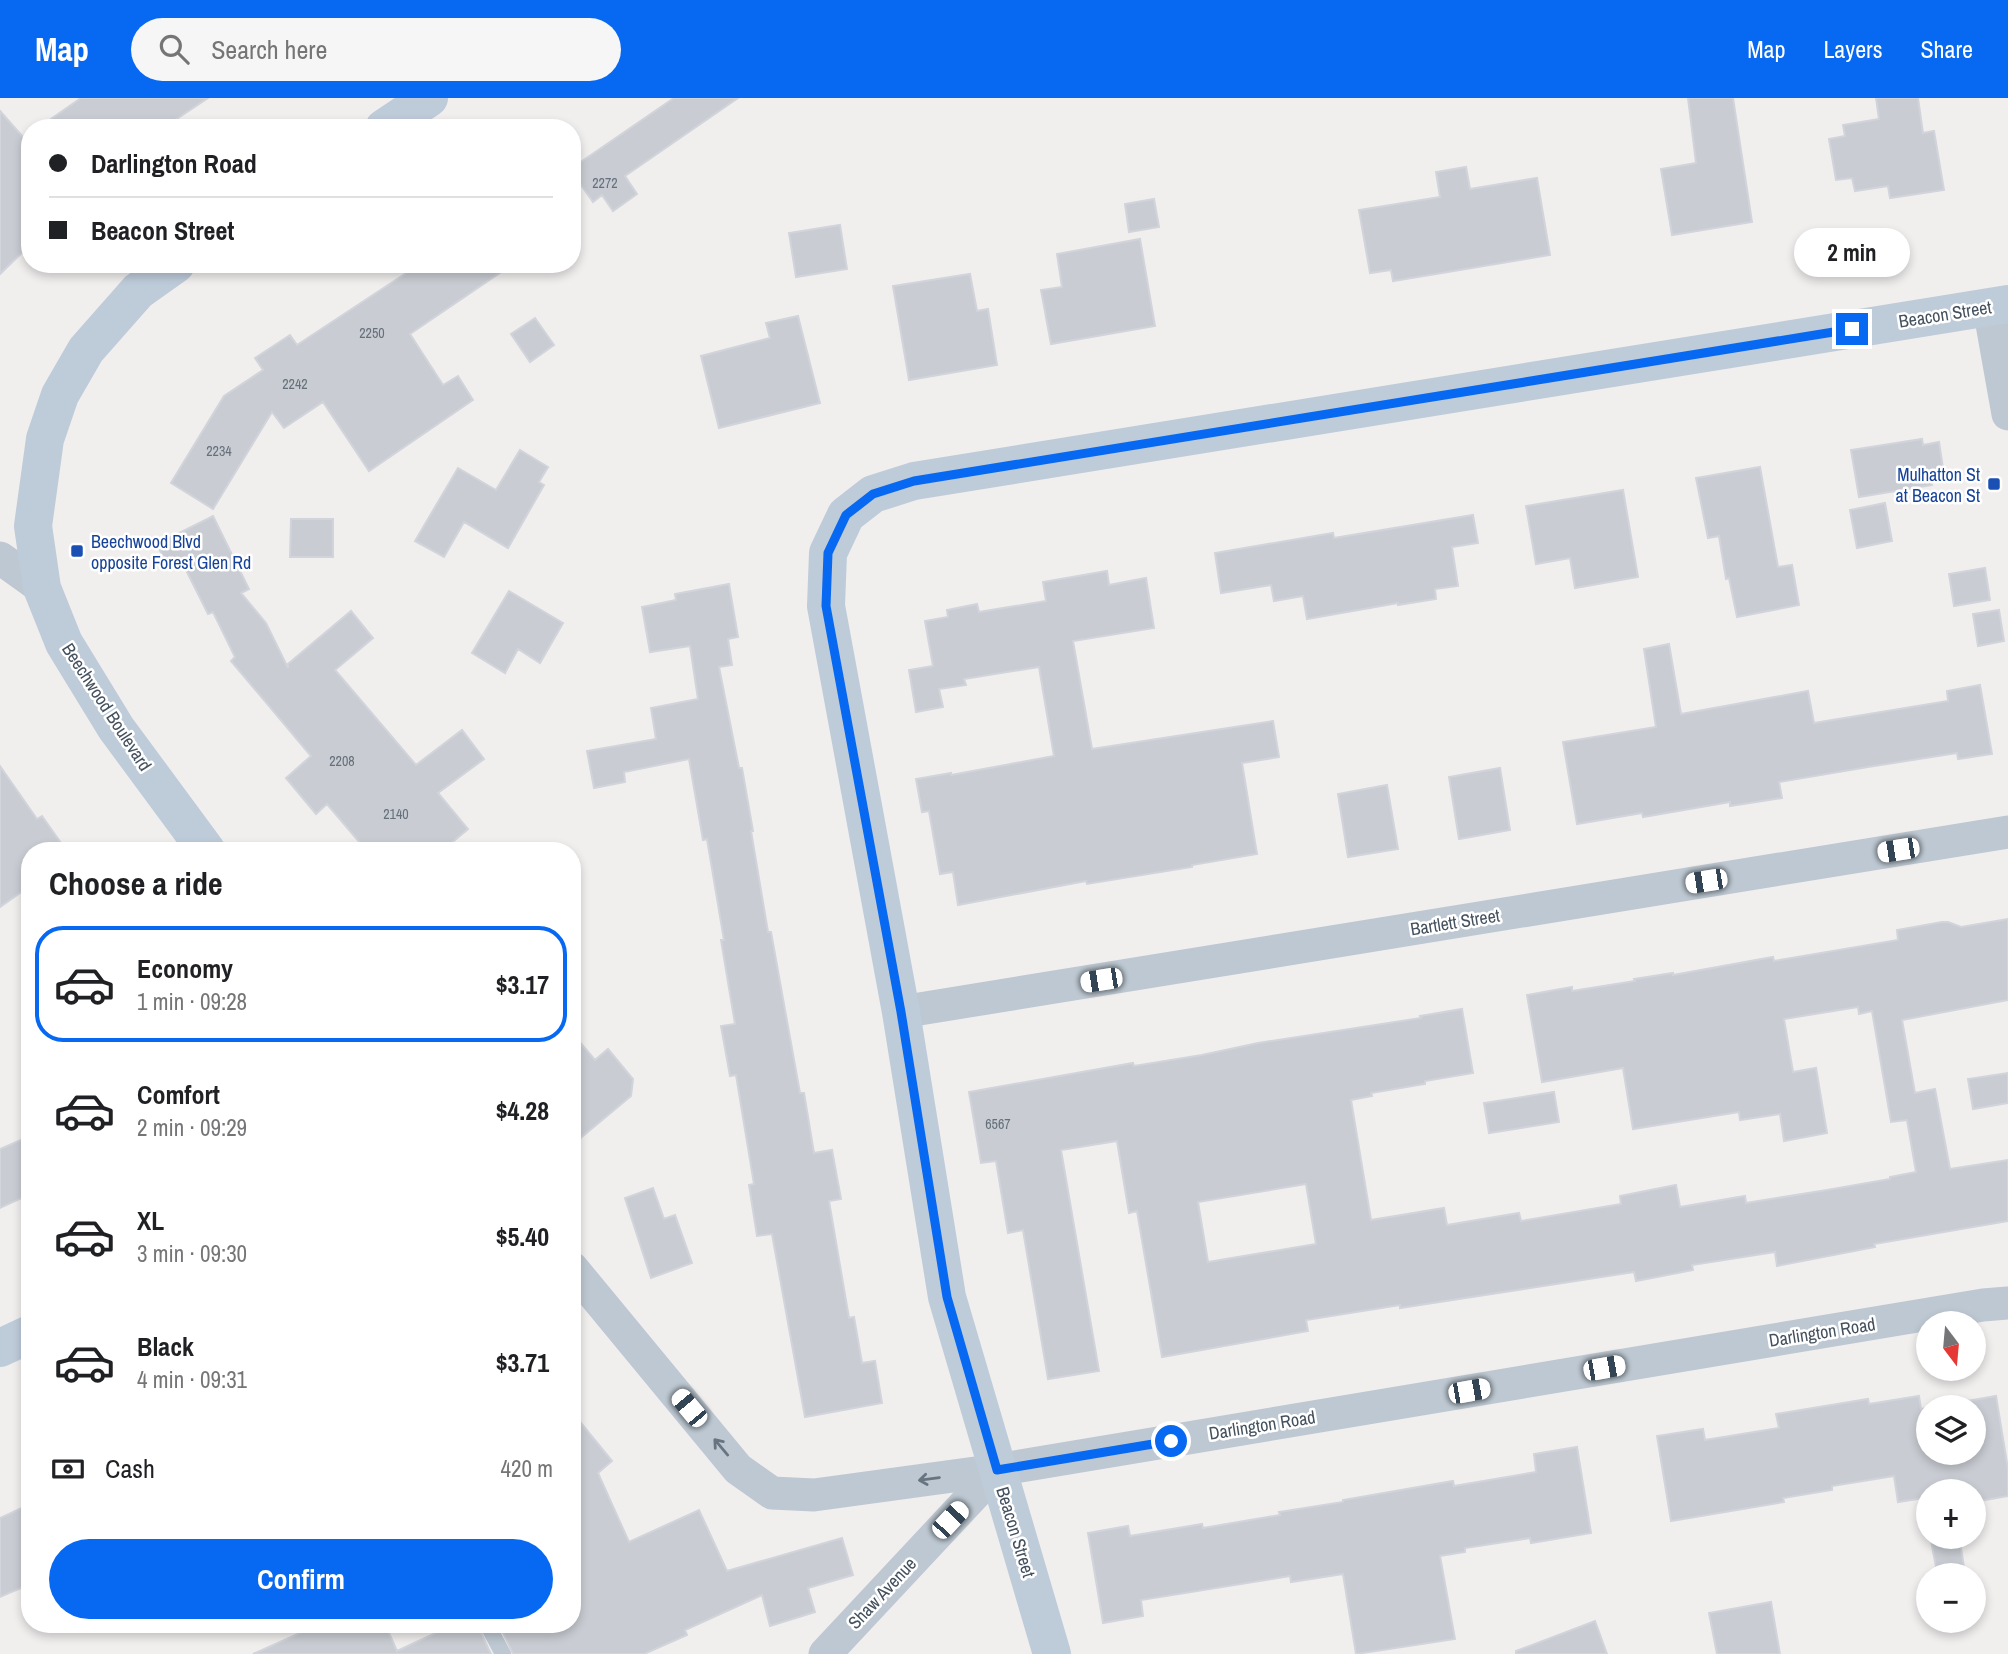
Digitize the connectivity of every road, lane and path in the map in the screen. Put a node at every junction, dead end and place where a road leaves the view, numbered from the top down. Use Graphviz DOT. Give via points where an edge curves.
graph roads {
  1 [pos="429,98"];
  2 [pos="398,119"];
  3 [pos="163,273"];
  4 [pos="1999,305"];
  5 [pos="2008,414"];
  6 [pos="0,558"];
  7 [pos="43,588"];
  8 [pos="2008,832"];
  9 [pos="200,842"];
  10 [pos="901,1012"];
  11 [pos="581,1279"];
  12 [pos="2008,1304"];
  13 [pos="21,1339"];
  14 [pos="0,1348"];
  15 [pos="997,1470"];
  16 [pos="492,1633"];
  17 [pos="502,1654"];
  18 [pos="825,1654"];
  19 [pos="1052,1654"];
  1 -- 2 [label="main road"];
  3 -- 7 [label="main road, Beechwood Boulevard" via="138,291 86,350 60,395 46,439 33,526"];
  4 -- 5 [label="street"];
  4 -- 10 [label="main road, Beacon Street" via="914,481 873,494 846,515 828,553 826,606"];
  6 -- 7 [label="street"];
  7 -- 9 [label="main road, Beechwood Boulevard" via="64,643 116,728"];
  8 -- 10 [label="street, Bartlett Street"];
  10 -- 15 [label="main road, Beacon Street" via="947,1297"];
  15 -- 11 [label="street, Darlington Road, one-way" via="814,1495 772,1493 738,1469"];
  12 -- 15 [label="street, Darlington Road"];
  13 -- 14 [label="main road"];
  15 -- 18 [label="street, Shaw Avenue"];
  15 -- 19 [label="main road, Beacon Street"];
  16 -- 17 [label="lane"];
}
